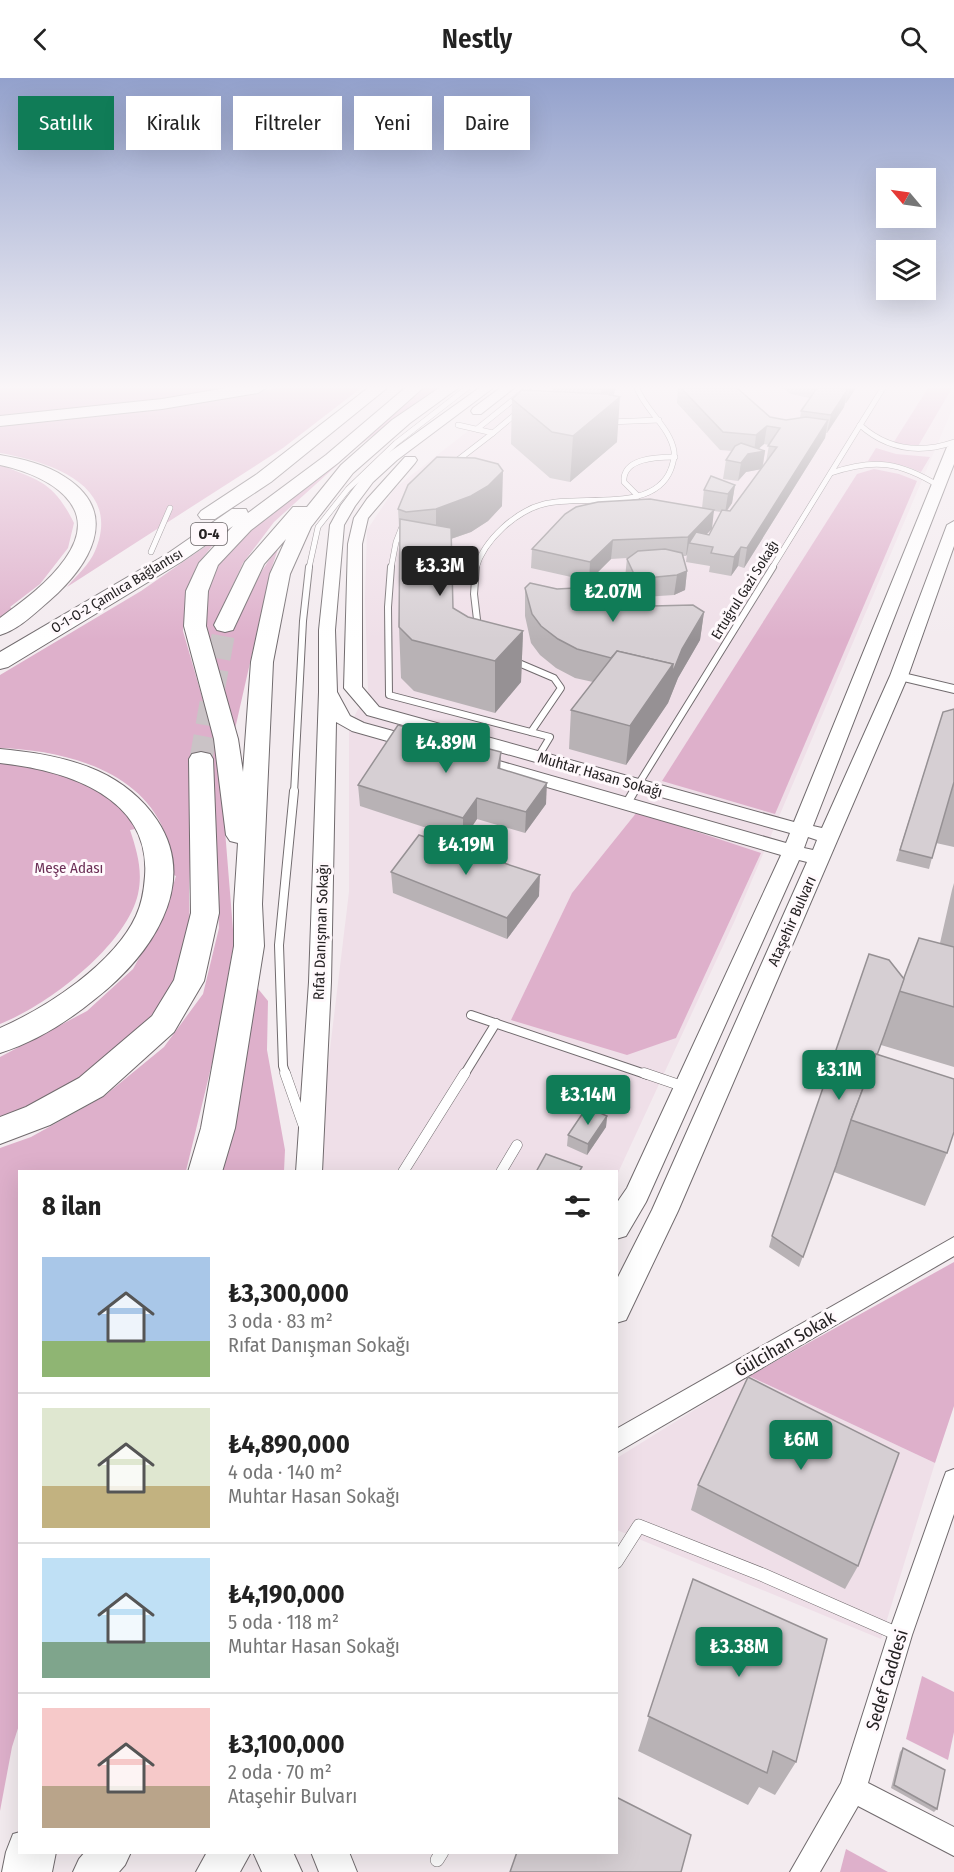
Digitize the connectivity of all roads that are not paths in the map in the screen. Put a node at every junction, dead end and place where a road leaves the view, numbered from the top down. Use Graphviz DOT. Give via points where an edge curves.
graph roads {
  1 [pos="39,472"];
  2 [pos="272,472"];
  3 [pos="297,472"];
  4 [pos="315,472"];
  5 [pos="335,472"];
  6 [pos="345,472"];
  7 [pos="366,472"];
  8 [pos="377,472"];
  9 [pos="399,472"];
  10 [pos="625,472"];
  11 [pos="670,472"];
  12 [pos="835,472"];
  13 [pos="914,472"];
  14 [pos="944,472"];
  15 [pos="831,473"];
  16 [pos="939,486"];
  17 [pos="638,496"];
  18 [pos="170,508"];
  19 [pos="404,521"];
  20 [pos="954,525"];
  21 [pos="151,552"];
  22 [pos="431,564"];
  23 [pos="474,572"];
  24 [pos="225,625"];
  25 [pos="0,628"];
  26 [pos="479,630"];
  27 [pos="470,633"];
  28 [pos="0,639"];
  29 [pos="484,639"];
  30 [pos="0,662"];
  31 [pos="510,663"];
  32 [pos="869,663"];
  33 [pos="899,676"];
  34 [pos="954,688"];
  35 [pos="327,692"];
  36 [pos="373,711"];
  37 [pos="344,719"];
  38 [pos="531,732"];
  39 [pos="326,733"];
  40 [pos="436,749"];
  41 [pos="0,756"];
  42 [pos="459,756"];
  43 [pos="538,757"];
  44 [pos="201,759"];
  45 [pos="638,785"];
  46 [pos="627,803"];
  47 [pos="800,829"];
  48 [pos="829,836"];
  49 [pos="792,851"];
  50 [pos="819,859"];
  51 [pos="248,904"];
  52 [pos="471,1015"];
  53 [pos="496,1023"];
  54 [pos="0,1041"];
  55 [pos="686,1088"];
  56 [pos="0,1131"];
  57 [pos="310,1142"];
  58 [pos="517,1145"];
  59 [pos="206,1170"];
  60 [pos="309,1170"];
  61 [pos="404,1170"];
  62 [pos="502,1170"];
  63 [pos="618,1225"];
  64 [pos="954,1246"];
  65 [pos="618,1307"];
  66 [pos="618,1441"];
  67 [pos="954,1480"];
  68 [pos="618,1559"];
  69 [pos="900,1635"];
  70 [pos="853,1790"];
  71 [pos="954,1842"];
  72 [pos="31,1854"];
  73 [pos="110,1854"];
  74 [pos="230,1854"];
  75 [pos="273,1854"];
  76 [pos="331,1854"];
  77 [pos="27,1872"];
  78 [pos="92,1872"];
  79 [pos="214,1872"];
  80 [pos="283,1872"];
  81 [pos="338,1872"];
  82 [pos="804,1872"];
  1 -- 25 [label="highway" via="60,481 78,498 88,523 82,546 63,575"];
  2 -- 21 [label="highway, O-1-O-2 Çamlıca Bağlantısı / O-4"];
  3 -- 30 [label="highway, O-1-O-2 Çamlıca Bağlantısı / O-4" via="174,558"];
  4 -- 51 [label="highway" via="244,526 209,563 197,591 195,626 226,739"];
  5 -- 24 [label="highway" via="255,562"];
  6 -- 51 [label="highway" via="302,525 280,574 262,662"];
  7 -- 57 [label="lane" via="318,527 303,621 295,778 279,945 284,1066"];
  8 -- 35 [label="street, Rıfat Danışman Sokağı" via="348,505 338,525 327,630"];
  9 -- 36 [label="street" via="362,518 355,544 353,688"];
  10 -- 17 [label="lane" via="626,485"];
  11 -- 17 [label="lane" via="654,489"];
  12 -- 15 [label="lane"];
  13 -- 16 [label="lane"];
  14 -- 16 [label="street, Ataşehir Bulvarı"];
  15 -- 45 [label="lane, Ertuğrul Gazi Sokağı"];
  16 -- 32 [label="street, Ataşehir Bulvarı"];
  17 -- 23 [label="lane" via="614,501 557,501 527,510 494,538"];
  18 -- 21 [label="lane"];
  19 -- 38 [label="lane" via="394,542 388,610 389,695"];
  20 -- 33 [label="street, Ataşehir Bulvarı"];
  21 -- 28 [label="highway, O-1-O-2 Çamlıca Bağlantısı / O-4"];
  22 -- 23 [label="lane"];
  23 -- 26 [label="lane"];
  26 -- 27 [label="lane"];
  26 -- 29 [label="lane"];
  31 -- 38 [label="lane" via="554,678 561,688"];
  32 -- 33 [label="street" via="885,666"];
  32 -- 47 [label="street, Ataşehir Bulvarı"];
  33 -- 34 [label="street"];
  33 -- 48 [label="street, Ataşehir Bulvarı"];
  35 -- 37 [label="street"];
  35 -- 39 [label="street, Rıfat Danışman Sokağı"];
  36 -- 37 [label="street"];
  36 -- 43 [label="street, Muhtar Hasan Sokağı"];
  37 -- 39 [label="street"];
  37 -- 40 [label="street" via="358,727"];
  38 -- 43 [label="lane" via="550,737"];
  39 -- 57 [label="street, Rıfat Danışman Sokağı" via="320,982"];
  41 -- 54 [label="highway" via="60,766 97,779 128,799 143,815 153,835 161,871 158,895 148,920 103,977 70,1004 18,1035"];
  42 -- 46 [label="street, Muhtar Hasan Sokağı"];
  43 -- 45 [label="street, Muhtar Hasan Sokağı"];
  44 -- 56 [label="highway" via="205,913 189,981 163,1024 91,1087 38,1116"];
  45 -- 46 [label="lane, Ertuğrul Gazi Sokağı"];
  45 -- 47 [label="street, Muhtar Hasan Sokağı"];
  46 -- 49 [label="street, Muhtar Hasan Sokağı"];
  47 -- 48 [label="street, Muhtar Hasan Sokağı"];
  47 -- 49 [label="street, Ataşehir Bulvarı"];
  48 -- 50 [label="street, Ataşehir Bulvarı"];
  49 -- 50 [label="street, Muhtar Hasan Sokağı"];
  49 -- 55 [label="street, Ataşehir Bulvarı"];
  50 -- 65 [label="street, Ataşehir Bulvarı" via="665,1211"];
  51 -- 59 [label="highway" via="247,958 218,1128"];
  52 -- 53 [label="lane"];
  53 -- 55 [label="lane"];
  53 -- 61 [label="lane"];
  55 -- 63 [label="street, Ataşehir Bulvarı" via="637,1194"];
  57 -- 60 [label="street, Rıfat Danışman Sokağı"];
  58 -- 62 [label="lane"];
  64 -- 66 [label="street, Gülcihan Sokak"];
  67 -- 69 [label="street, Sedef Caddesi"];
  68 -- 69 [label="lane" via="639,1526"];
  69 -- 70 [label="street, Sedef Caddesi"];
  70 -- 71 [label="street"];
  70 -- 82 [label="street, Sedef Caddesi"];
  72 -- 77 [label="highway"];
  73 -- 78 [label="street"];
  74 -- 79 [label="street"];
  75 -- 80 [label="street"];
  76 -- 81 [label="street"];
}
